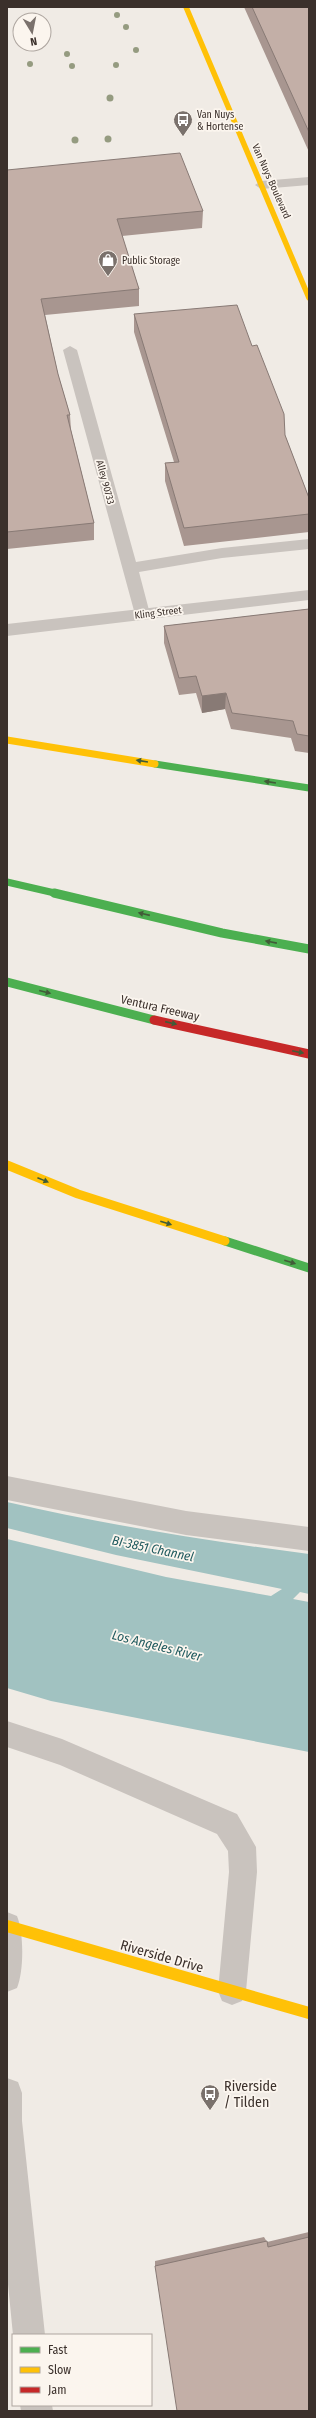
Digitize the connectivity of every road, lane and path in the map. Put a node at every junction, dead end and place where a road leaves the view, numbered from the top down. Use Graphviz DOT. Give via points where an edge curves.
graph roads {
  1 [pos="186,7"];
  2 [pos="309,181"];
  3 [pos="261,185"];
  4 [pos="309,298"];
  5 [pos="70,350"];
  6 [pos="309,544"];
  7 [pos="129,568"];
  8 [pos="309,595"];
  9 [pos="142,614"];
  10 [pos="7,630"];
  11 [pos="7,740"];
  12 [pos="309,788"];
  13 [pos="7,882"];
  14 [pos="309,949"];
  15 [pos="7,982"];
  16 [pos="309,1054"];
  17 [pos="7,1165"];
  18 [pos="309,1268"];
  19 [pos="7,1488"];
  20 [pos="309,1539"];
  21 [pos="7,1734"];
  22 [pos="7,1926"];
  23 [pos="7,1978"];
  24 [pos="232,1990"];
  25 [pos="309,2013"];
  26 [pos="7,2093"];
  27 [pos="29,2334"];
  1 -- 3 [label="main road, Van Nuys Boulevard"];
  2 -- 3 [label="street"];
  3 -- 4 [label="main road, Van Nuys Boulevard"];
  5 -- 7 [label="street, Alley 90733"];
  6 -- 7 [label="street" via="222,552"];
  7 -- 9 [label="street, Alley 90733"];
  8 -- 9 [label="street, Kling Street"];
  9 -- 10 [label="street, Kling Street"];
  12 -- 11 [label="main road, one-way"];
  14 -- 13 [label="main road, one-way" via="222,932"];
  15 -- 16 [label="main road, Ventura Freeway, one-way" via="140,1016"];
  17 -- 18 [label="main road, one-way" via="78,1194"];
  19 -- 20 [label="street" via="186,1523"];
  21 -- 24 [label="street" via="62,1752 227,1824 242,1847 243,1872"];
  22 -- 23 [label="street"];
  22 -- 24 [label="main road, Riverside Drive"];
  24 -- 25 [label="main road, Riverside Drive"];
  26 -- 27 [label="street" via="7,2121"];
}
